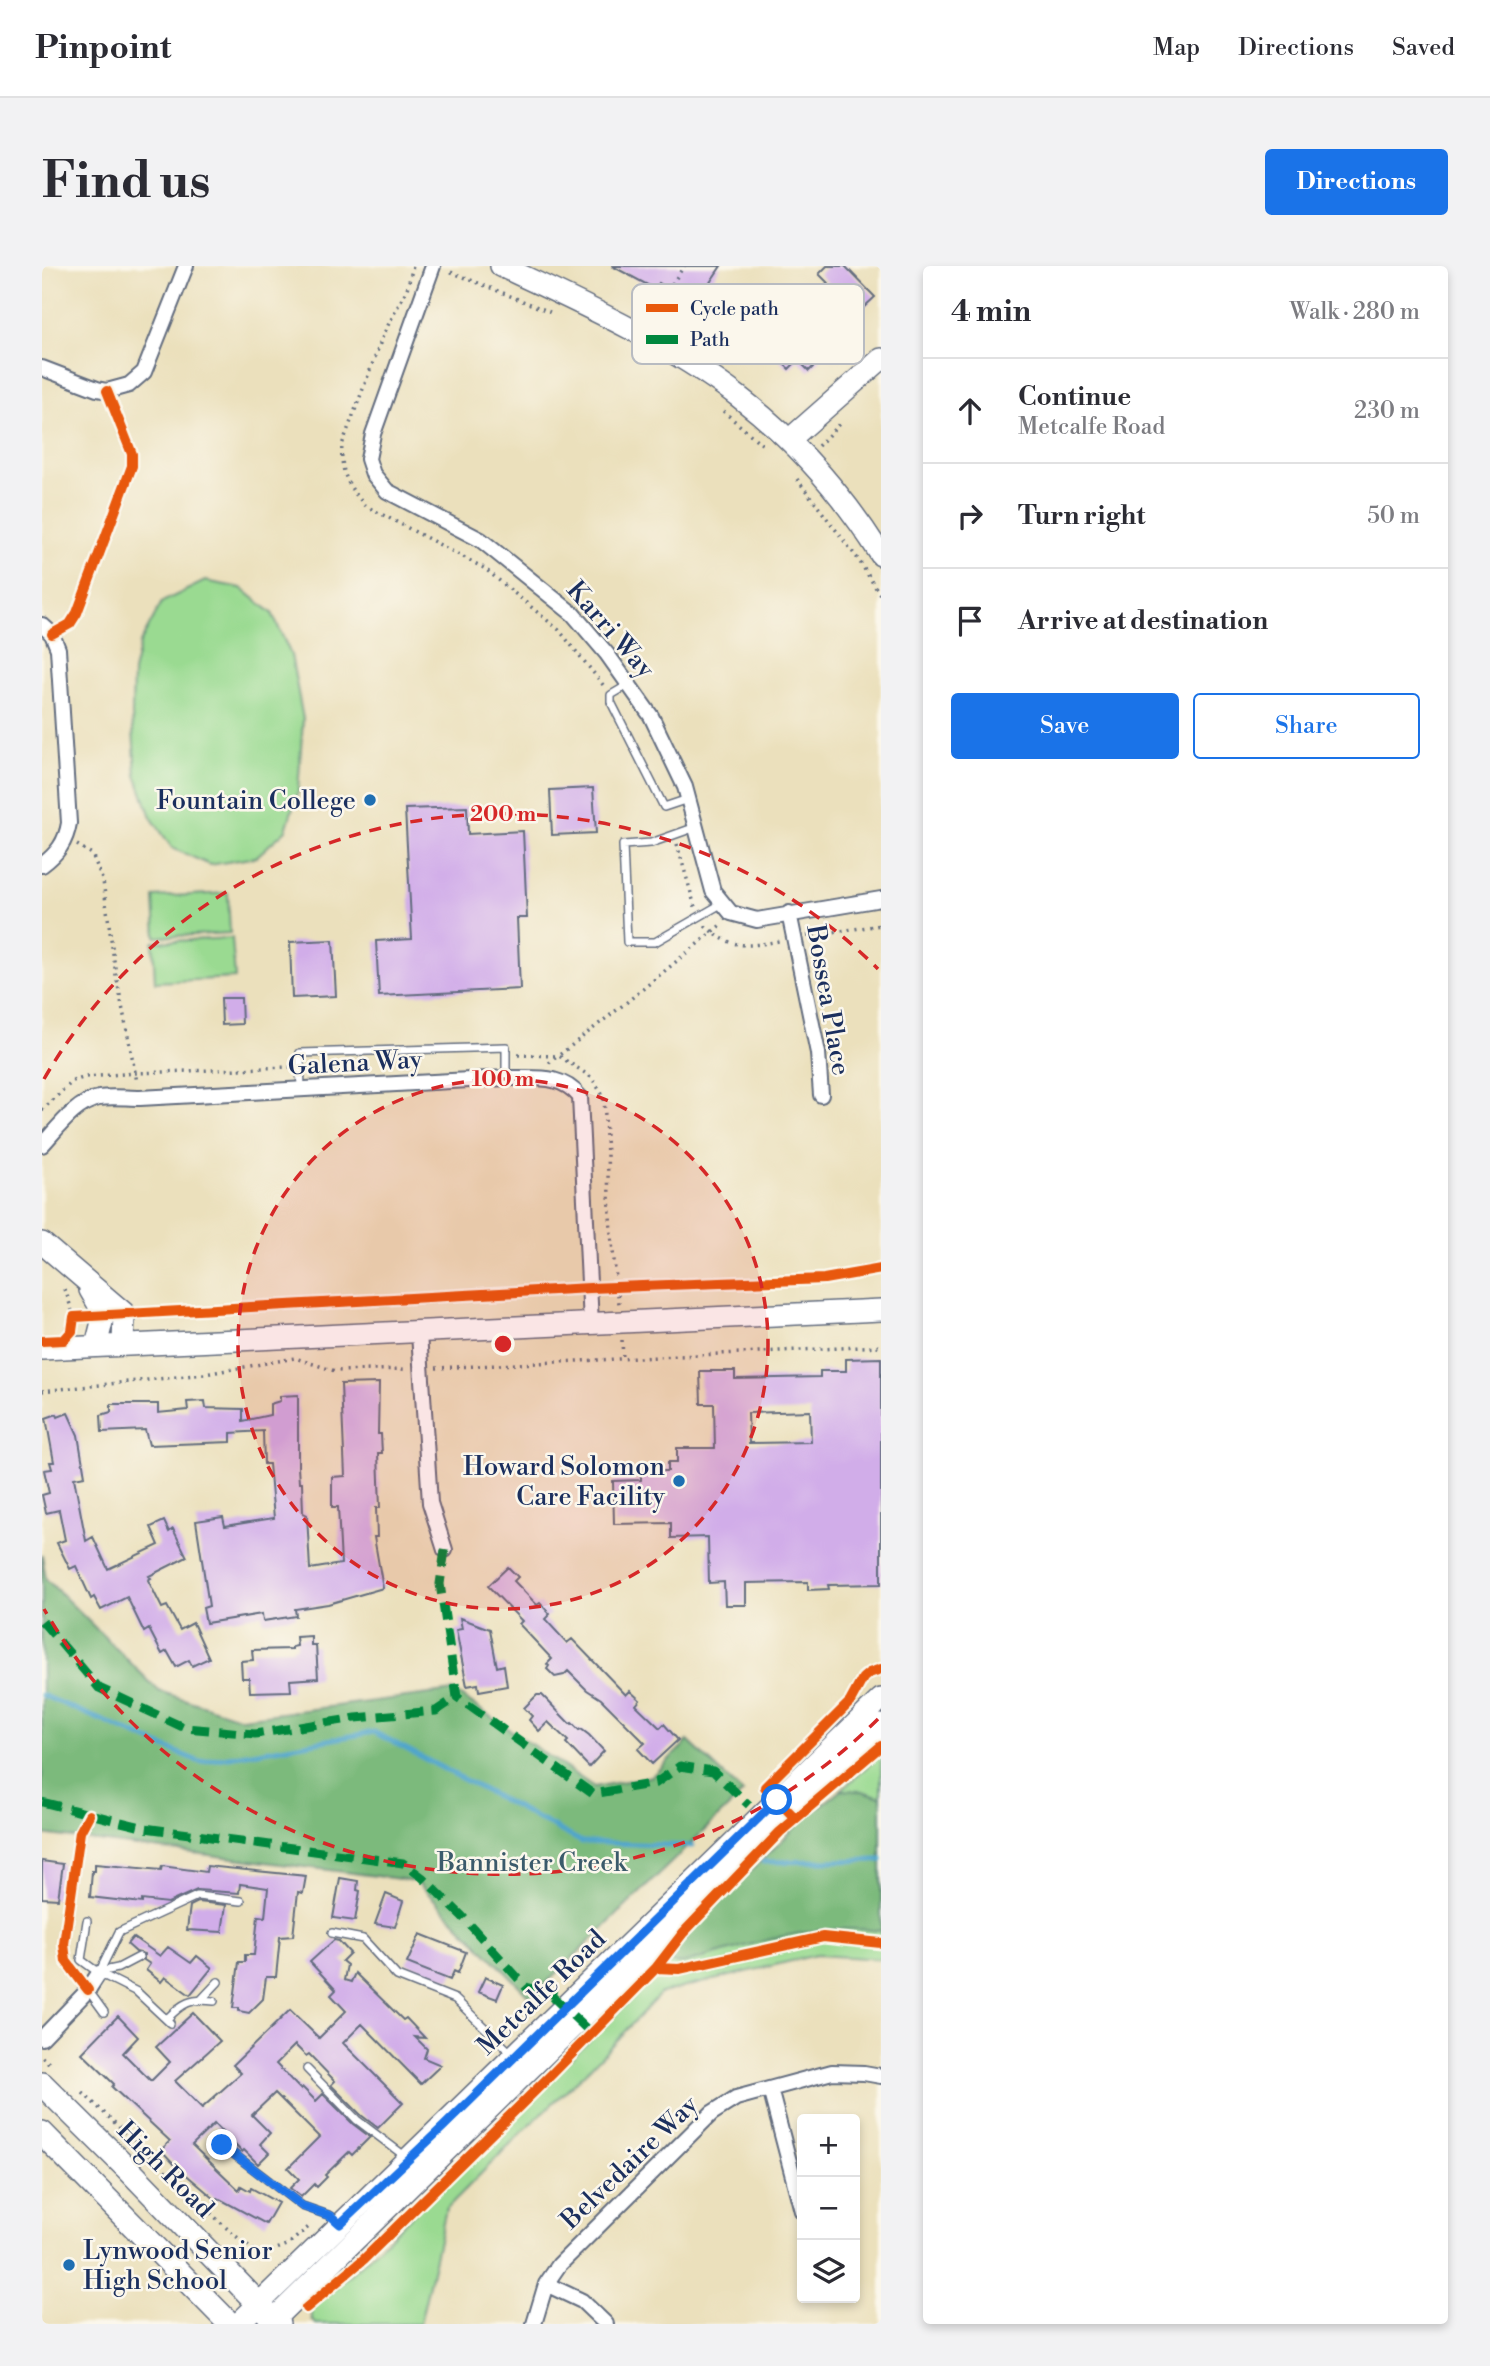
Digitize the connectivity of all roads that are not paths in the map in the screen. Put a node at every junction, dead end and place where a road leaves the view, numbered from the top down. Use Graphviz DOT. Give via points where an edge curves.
graph roads {
  1 [pos="186,266"];
  2 [pos="433,266"];
  3 [pos="500,266"];
  4 [pos="632,332"];
  5 [pos="881,359"];
  6 [pos="687,364"];
  7 [pos="42,368"];
  8 [pos="789,440"];
  9 [pos="881,555"];
  10 [pos="42,625"];
  11 [pos="628,684"];
  12 [pos="689,799"];
  13 [pos="696,827"];
  14 [pos="42,865"];
  15 [pos="881,899"];
  16 [pos="727,908"];
  17 [pos="789,913"];
  18 [pos="506,1078"];
  19 [pos="301,1090"];
  20 [pos="821,1095"];
  21 [pos="42,1144"];
  22 [pos="42,1243"];
  23 [pos="85,1282"];
  24 [pos="881,1310"];
  25 [pos="591,1324"];
  26 [pos="419,1333"];
  27 [pos="123,1345"];
  28 [pos="96,1346"];
  29 [pos="42,1349"];
  30 [pos="445,1550"];
  31 [pos="881,1699"];
  32 [pos="881,1725"];
  33 [pos="242,1901"];
  34 [pos="87,1921"];
  35 [pos="332,1933"];
  36 [pos="139,1957"];
  37 [pos="99,1973"];
  38 [pos="218,1982"];
  39 [pos="88,1990"];
  40 [pos="201,2000"];
  41 [pos="214,2001"];
  42 [pos="104,2012"];
  43 [pos="42,2038"];
  44 [pos="515,2057"];
  45 [pos="307,2069"];
  46 [pos="47,2075"];
  47 [pos="881,2076"];
  48 [pos="769,2089"];
  49 [pos="42,2133"];
  50 [pos="222,2145"];
  51 [pos="409,2160"];
  52 [pos="797,2193"];
  53 [pos="340,2224"];
  54 [pos="546,2284"];
  55 [pos="270,2318"];
  56 [pos="230,2324"];
  57 [pos="238,2324"];
  58 [pos="534,2324"];
  59 [pos="606,2324"];
  1 -- 7 [label="street" via="144,372 129,385 107,391"];
  2 -- 11 [label="street, Karri Way" via="373,434 368,459 373,474 387,491 481,540 544,588 573,614"];
  3 -- 4 [label="main road"];
  5 -- 8 [label="main road"];
  6 -- 8 [label="main road" via="723,385"];
  8 -- 9 [label="main road"];
  10 -- 14 [label="street" via="58,649 69,823 67,838"];
  11 -- 12 [label="street, Karri Way" via="651,716"];
  11 -- 12 [label="lane" via="611,695 611,702 664,807"];
  12 -- 13 [label="street, Karri Way"];
  13 -- 16 [label="street, Karri Way" via="713,891"];
  13 -- 16 [label="lane" via="651,843 623,845 627,942 655,942"];
  15 -- 17 [label="street"];
  16 -- 17 [label="street" via="757,919"];
  17 -- 20 [label="street, Bossea Place" via="818,1053"];
  18 -- 19 [label="street, Galena Way"];
  18 -- 19 [label="lane" via="506,1047 300,1053"];
  18 -- 25 [label="street, Galena Way" via="562,1080 580,1097"];
  19 -- 21 [label="street, Galena Way" via="99,1098 86,1103"];
  22 -- 23 [label="main road"];
  23 -- 27 [label="main road" via="124,1313"];
  23 -- 28 [label="main road" via="104,1314"];
  24 -- 25 [label="main road"];
  25 -- 26 [label="main road"];
  26 -- 27 [label="main road"];
  26 -- 30 [label="street" via="430,1503"];
  27 -- 28 [label="main road"];
  28 -- 29 [label="main road"];
  31 -- 44 [label="main road, Metcalfe Road"];
  32 -- 55 [label="main road, Metcalfe Road"];
  33 -- 37 [label="lane" via="197,1896 119,1932"];
  34 -- 37 [label="lane" via="82,1960"];
  35 -- 44 [label="lane" via="363,1939 397,1976 455,1999"];
  36 -- 37 [label="lane"];
  37 -- 39 [label="street"];
  37 -- 40 [label="lane" via="136,1992 168,2021 181,2005"];
  38 -- 40 [label="lane"];
  39 -- 42 [label="lane"];
  39 -- 43 [label="street"];
  40 -- 41 [label="lane"];
  44 -- 51 [label="main road, Metcalfe Road"];
  45 -- 51 [label="lane" via="357,2120"];
  46 -- 55 [label="main road, High Road"];
  47 -- 48 [label="street, Belvedaire Way" via="832,2072"];
  48 -- 52 [label="street"];
  48 -- 54 [label="street, Belvedaire Way" via="736,2098 712,2113 559,2265"];
  49 -- 56 [label="main road"];
  50 -- 53 [label="lane" via="302,2206"];
  51 -- 53 [label="main road, Metcalfe Road"];
  53 -- 55 [label="main road, Metcalfe Road"];
  54 -- 58 [label="street, Belvedaire Way"];
  54 -- 59 [label="street" via="582,2301"];
  55 -- 57 [label="main road, Metcalfe Road"];
}
